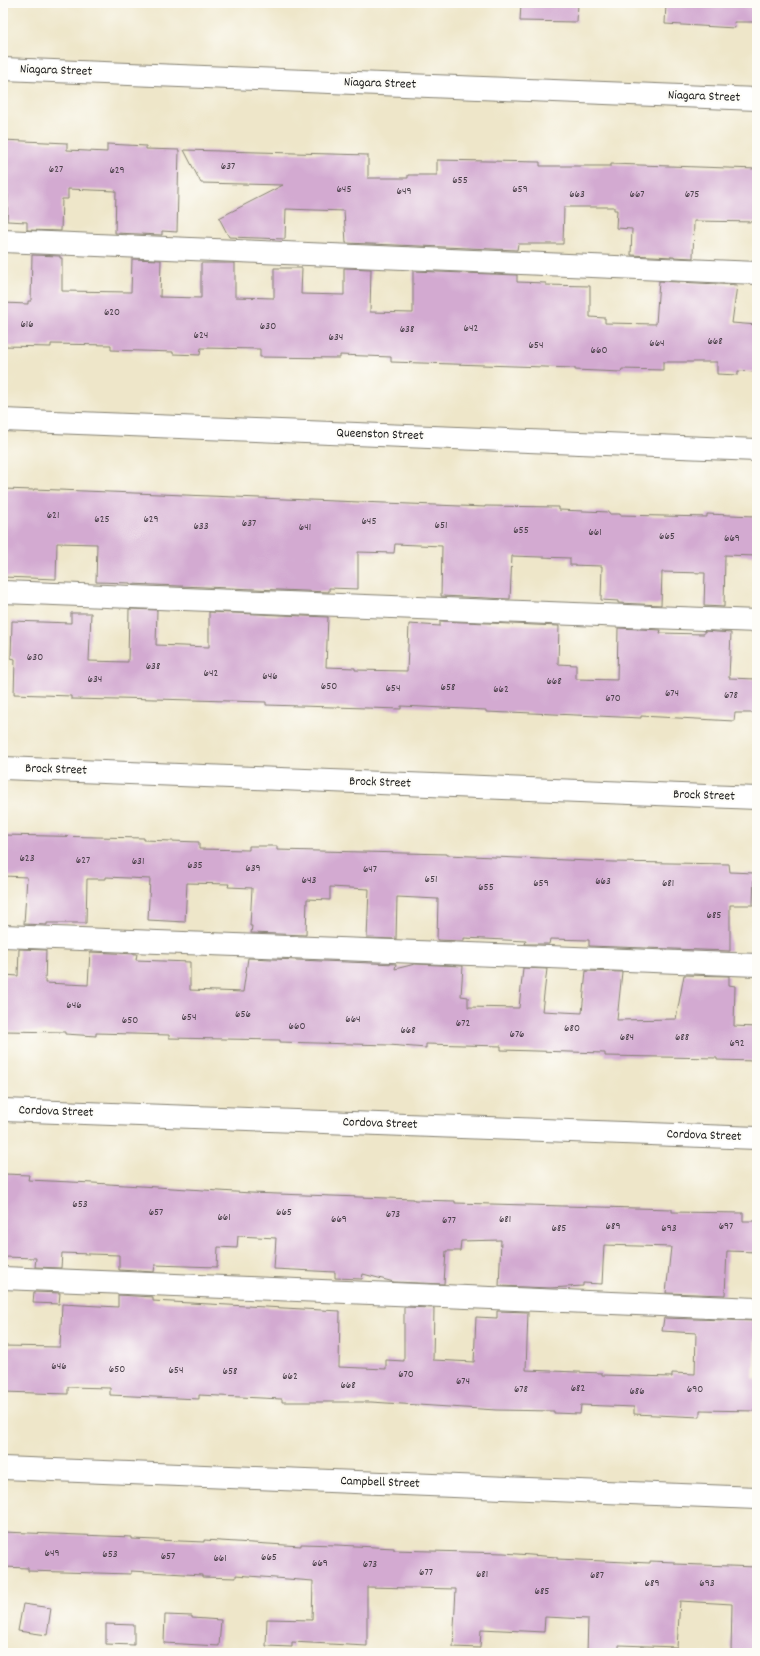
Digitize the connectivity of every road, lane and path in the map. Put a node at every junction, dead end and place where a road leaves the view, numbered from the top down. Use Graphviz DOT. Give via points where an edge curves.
graph roads {
  1 [pos="3,69"];
  2 [pos="757,100"];
  3 [pos="3,241"];
  4 [pos="757,273"];
  5 [pos="3,420"];
  6 [pos="757,450"];
  7 [pos="3,592"];
  8 [pos="757,621"];
  9 [pos="3,768"];
  10 [pos="757,798"];
  11 [pos="3,936"];
  12 [pos="757,965"];
  13 [pos="3,1110"];
  14 [pos="757,1138"];
  15 [pos="3,1278"];
  16 [pos="757,1308"];
  17 [pos="3,1468"];
  18 [pos="757,1498"];
  1 -- 2 [label="street, Niagara Street"];
  3 -- 4 [label="street"];
  5 -- 6 [label="street, Queenston Street"];
  7 -- 8 [label="street"];
  9 -- 10 [label="street, Brock Street"];
  11 -- 12 [label="street"];
  13 -- 14 [label="street, Cordova Street"];
  15 -- 16 [label="street"];
  17 -- 18 [label="street, Campbell Street"];
}
